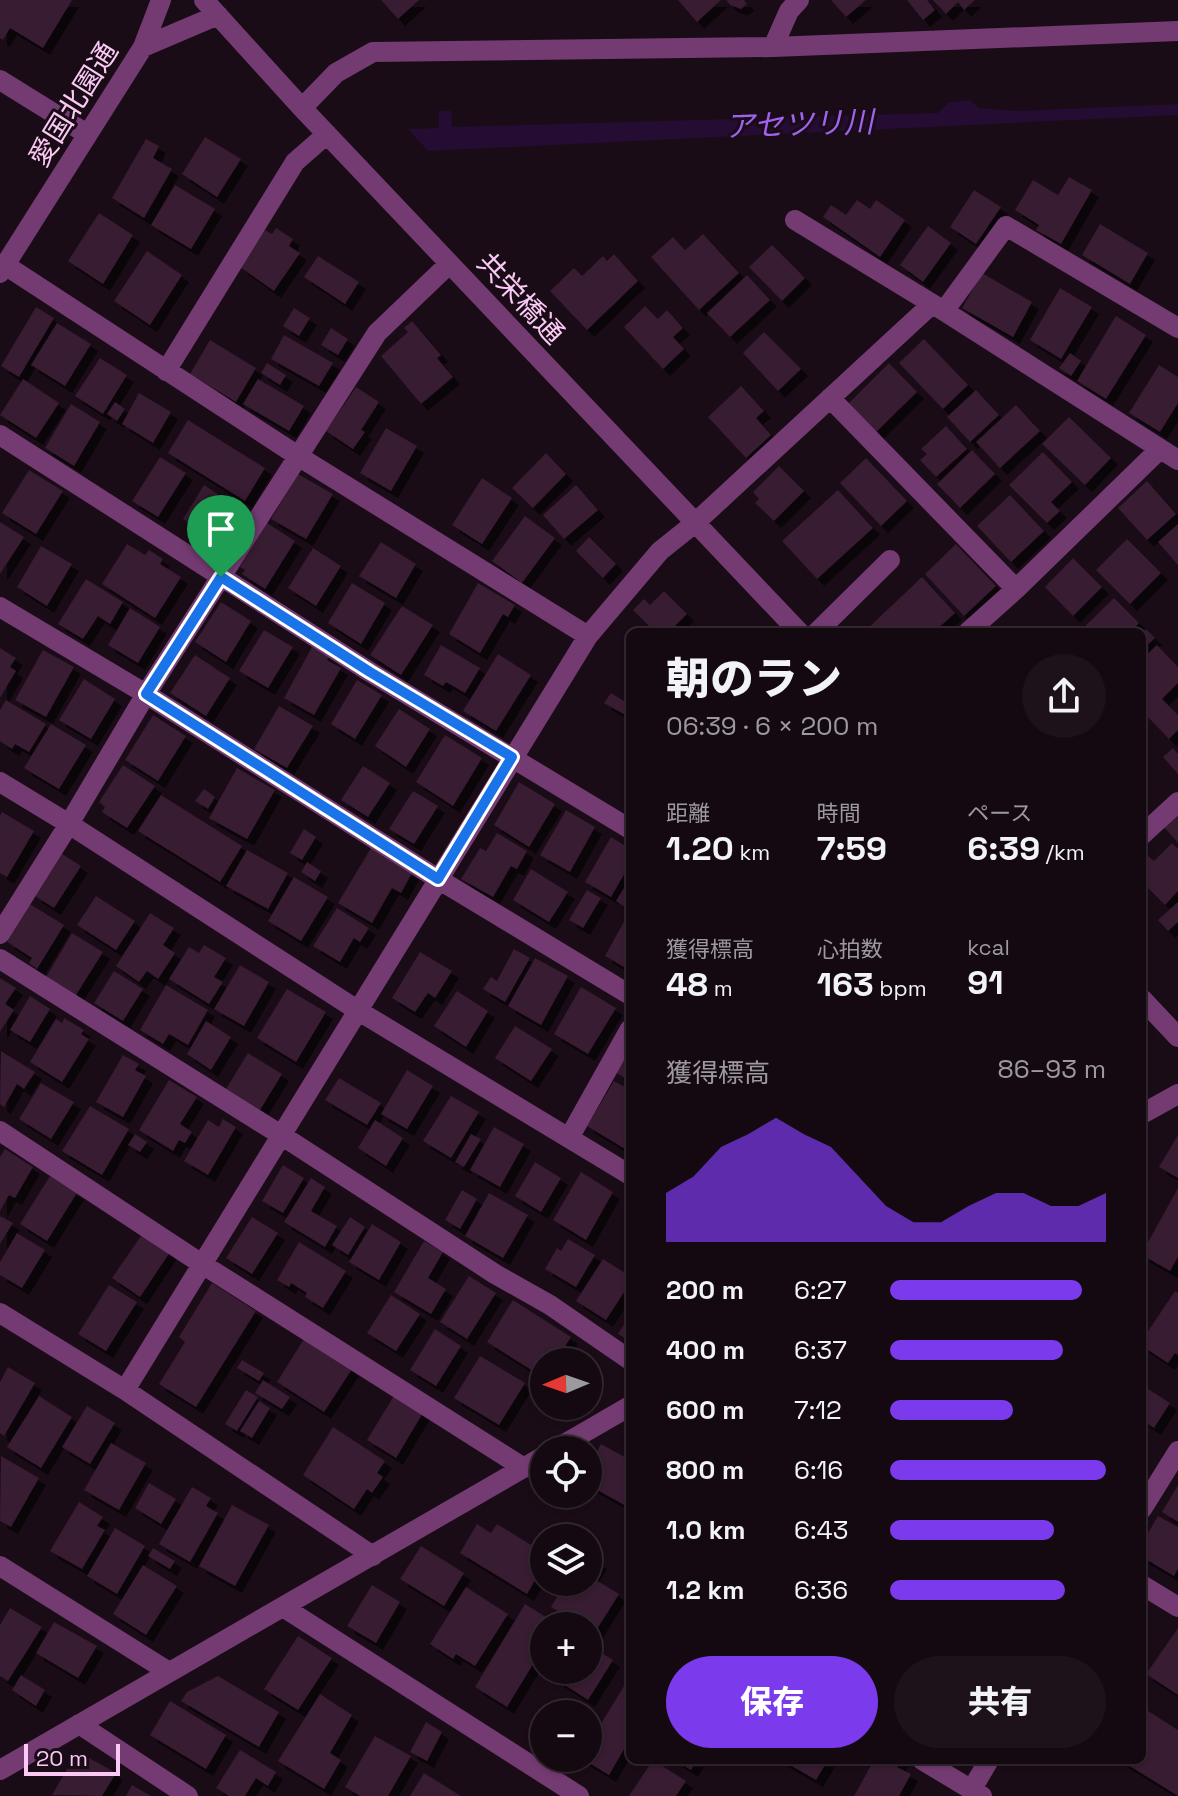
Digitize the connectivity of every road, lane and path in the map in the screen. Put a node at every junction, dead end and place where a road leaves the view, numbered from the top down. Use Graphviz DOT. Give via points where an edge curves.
graph roads {
  1 [pos="161,0"];
  2 [pos="799,0"];
  3 [pos="211,8"];
  4 [pos="1178,31"];
  5 [pos="143,47"];
  6 [pos="773,47"];
  7 [pos="0,80"];
  8 [pos="302,108"];
  9 [pos="87,134"];
  10 [pos="327,134"];
  11 [pos="795,220"];
  12 [pos="449,264"];
  13 [pos="2,269"];
  14 [pos="938,308"];
  15 [pos="1178,328"];
  16 [pos="166,371"];
  17 [pos="830,398"];
  18 [pos="0,435"];
  19 [pos="1172,454"];
  20 [pos="298,456"];
  21 [pos="695,523"];
  22 [pos="890,560"];
  23 [pos="221,577"];
  24 [pos="1016,589"];
  25 [pos="0,607"];
  26 [pos="795,628"];
  27 [pos="821,628"];
  28 [pos="972,628"];
  29 [pos="588,636"];
  30 [pos="146,694"];
  31 [pos="512,757"];
  32 [pos="0,782"];
  33 [pos="1178,802"];
  34 [pos="69,824"];
  35 [pos="626,827"];
  36 [pos="1146,831"];
  37 [pos="438,879"];
  38 [pos="0,934"];
  39 [pos="0,959"];
  40 [pos="626,993"];
  41 [pos="1146,1003"];
  42 [pos="357,1010"];
  43 [pos="626,1036"];
  44 [pos="1178,1037"];
  45 [pos="1178,1094"];
  46 [pos="1146,1112"];
  47 [pos="0,1131"];
  48 [pos="281,1135"];
  49 [pos="569,1138"];
  50 [pos="626,1173"];
  51 [pos="202,1264"];
  52 [pos="0,1313"];
  53 [pos="626,1357"];
  54 [pos="125,1390"];
  55 [pos="626,1408"];
  56 [pos="578,1436"];
  57 [pos="1178,1451"];
  58 [pos="530,1464"];
  59 [pos="524,1468"];
  60 [pos="1146,1503"];
  61 [pos="373,1556"];
  62 [pos="0,1566"];
  63 [pos="1146,1587"];
  64 [pos="283,1607"];
  65 [pos="1178,1607"];
  66 [pos="169,1672"];
  67 [pos="79,1724"];
  68 [pos="929,1764"];
  69 [pos="988,1764"];
  70 [pos="0,1770"];
  71 [pos="977,1793"];
  72 [pos="188,1796"];
  73 [pos="579,1796"];
  1 -- 5 [label="street, 愛国北園通"];
  2 -- 6 [label="street"];
  3 -- 5 [label="street"];
  3 -- 8 [label="street, 共栄橋通"];
  4 -- 6 [label="street"];
  5 -- 9 [label="street, 愛国北園通"];
  6 -- 8 [label="street" via="373,52 336,73"];
  7 -- 9 [label="street"];
  8 -- 10 [label="street, 共栄橋通"];
  9 -- 13 [label="street, 愛国北園通"];
  10 -- 12 [label="street, 共栄橋通"];
  10 -- 16 [label="street" via="295,162"];
  11 -- 14 [label="street"];
  12 -- 20 [label="street" via="377,333"];
  12 -- 21 [label="street, 共栄橋通"];
  13 -- 16 [label="street"];
  14 -- 15 [label="street" via="1006,226"];
  14 -- 17 [label="street"];
  14 -- 19 [label="street"];
  16 -- 20 [label="street"];
  17 -- 21 [label="street"];
  17 -- 24 [label="street"];
  18 -- 23 [label="street"];
  19 -- 24 [label="street"];
  20 -- 23 [label="street"];
  20 -- 29 [label="street"];
  21 -- 26 [label="street, 共栄橋通"];
  21 -- 29 [label="street" via="660,551"];
  22 -- 27 [label="street"];
  23 -- 30 [label="street"];
  23 -- 31 [label="street"];
  24 -- 28 [label="street"];
  25 -- 30 [label="street"];
  29 -- 31 [label="street"];
  30 -- 34 [label="street"];
  30 -- 37 [label="street"];
  31 -- 35 [label="street"];
  31 -- 37 [label="street"];
  32 -- 34 [label="street"];
  33 -- 36 [label="street"];
  34 -- 38 [label="street"];
  34 -- 42 [label="street"];
  37 -- 40 [label="street"];
  37 -- 42 [label="street"];
  39 -- 48 [label="street"];
  41 -- 44 [label="street"];
  42 -- 48 [label="street"];
  42 -- 49 [label="street"];
  43 -- 49 [label="street"];
  45 -- 46 [label="street"];
  47 -- 51 [label="street"];
  48 -- 51 [label="street"];
  48 -- 53 [label="street"];
  49 -- 50 [label="street"];
  51 -- 54 [label="street"];
  51 -- 59 [label="street"];
  52 -- 54 [label="street"];
  54 -- 61 [label="street"];
  55 -- 56 [label="street"];
  57 -- 60 [label="street"];
  58 -- 59 [label="street"];
  59 -- 61 [label="street"];
  61 -- 64 [label="street"];
  62 -- 66 [label="street"];
  63 -- 65 [label="street"];
  64 -- 66 [label="street"];
  64 -- 73 [label="street"];
  66 -- 67 [label="street"];
  67 -- 70 [label="street"];
  67 -- 72 [label="street"];
  68 -- 71 [label="street"];
  69 -- 71 [label="street"];
}
